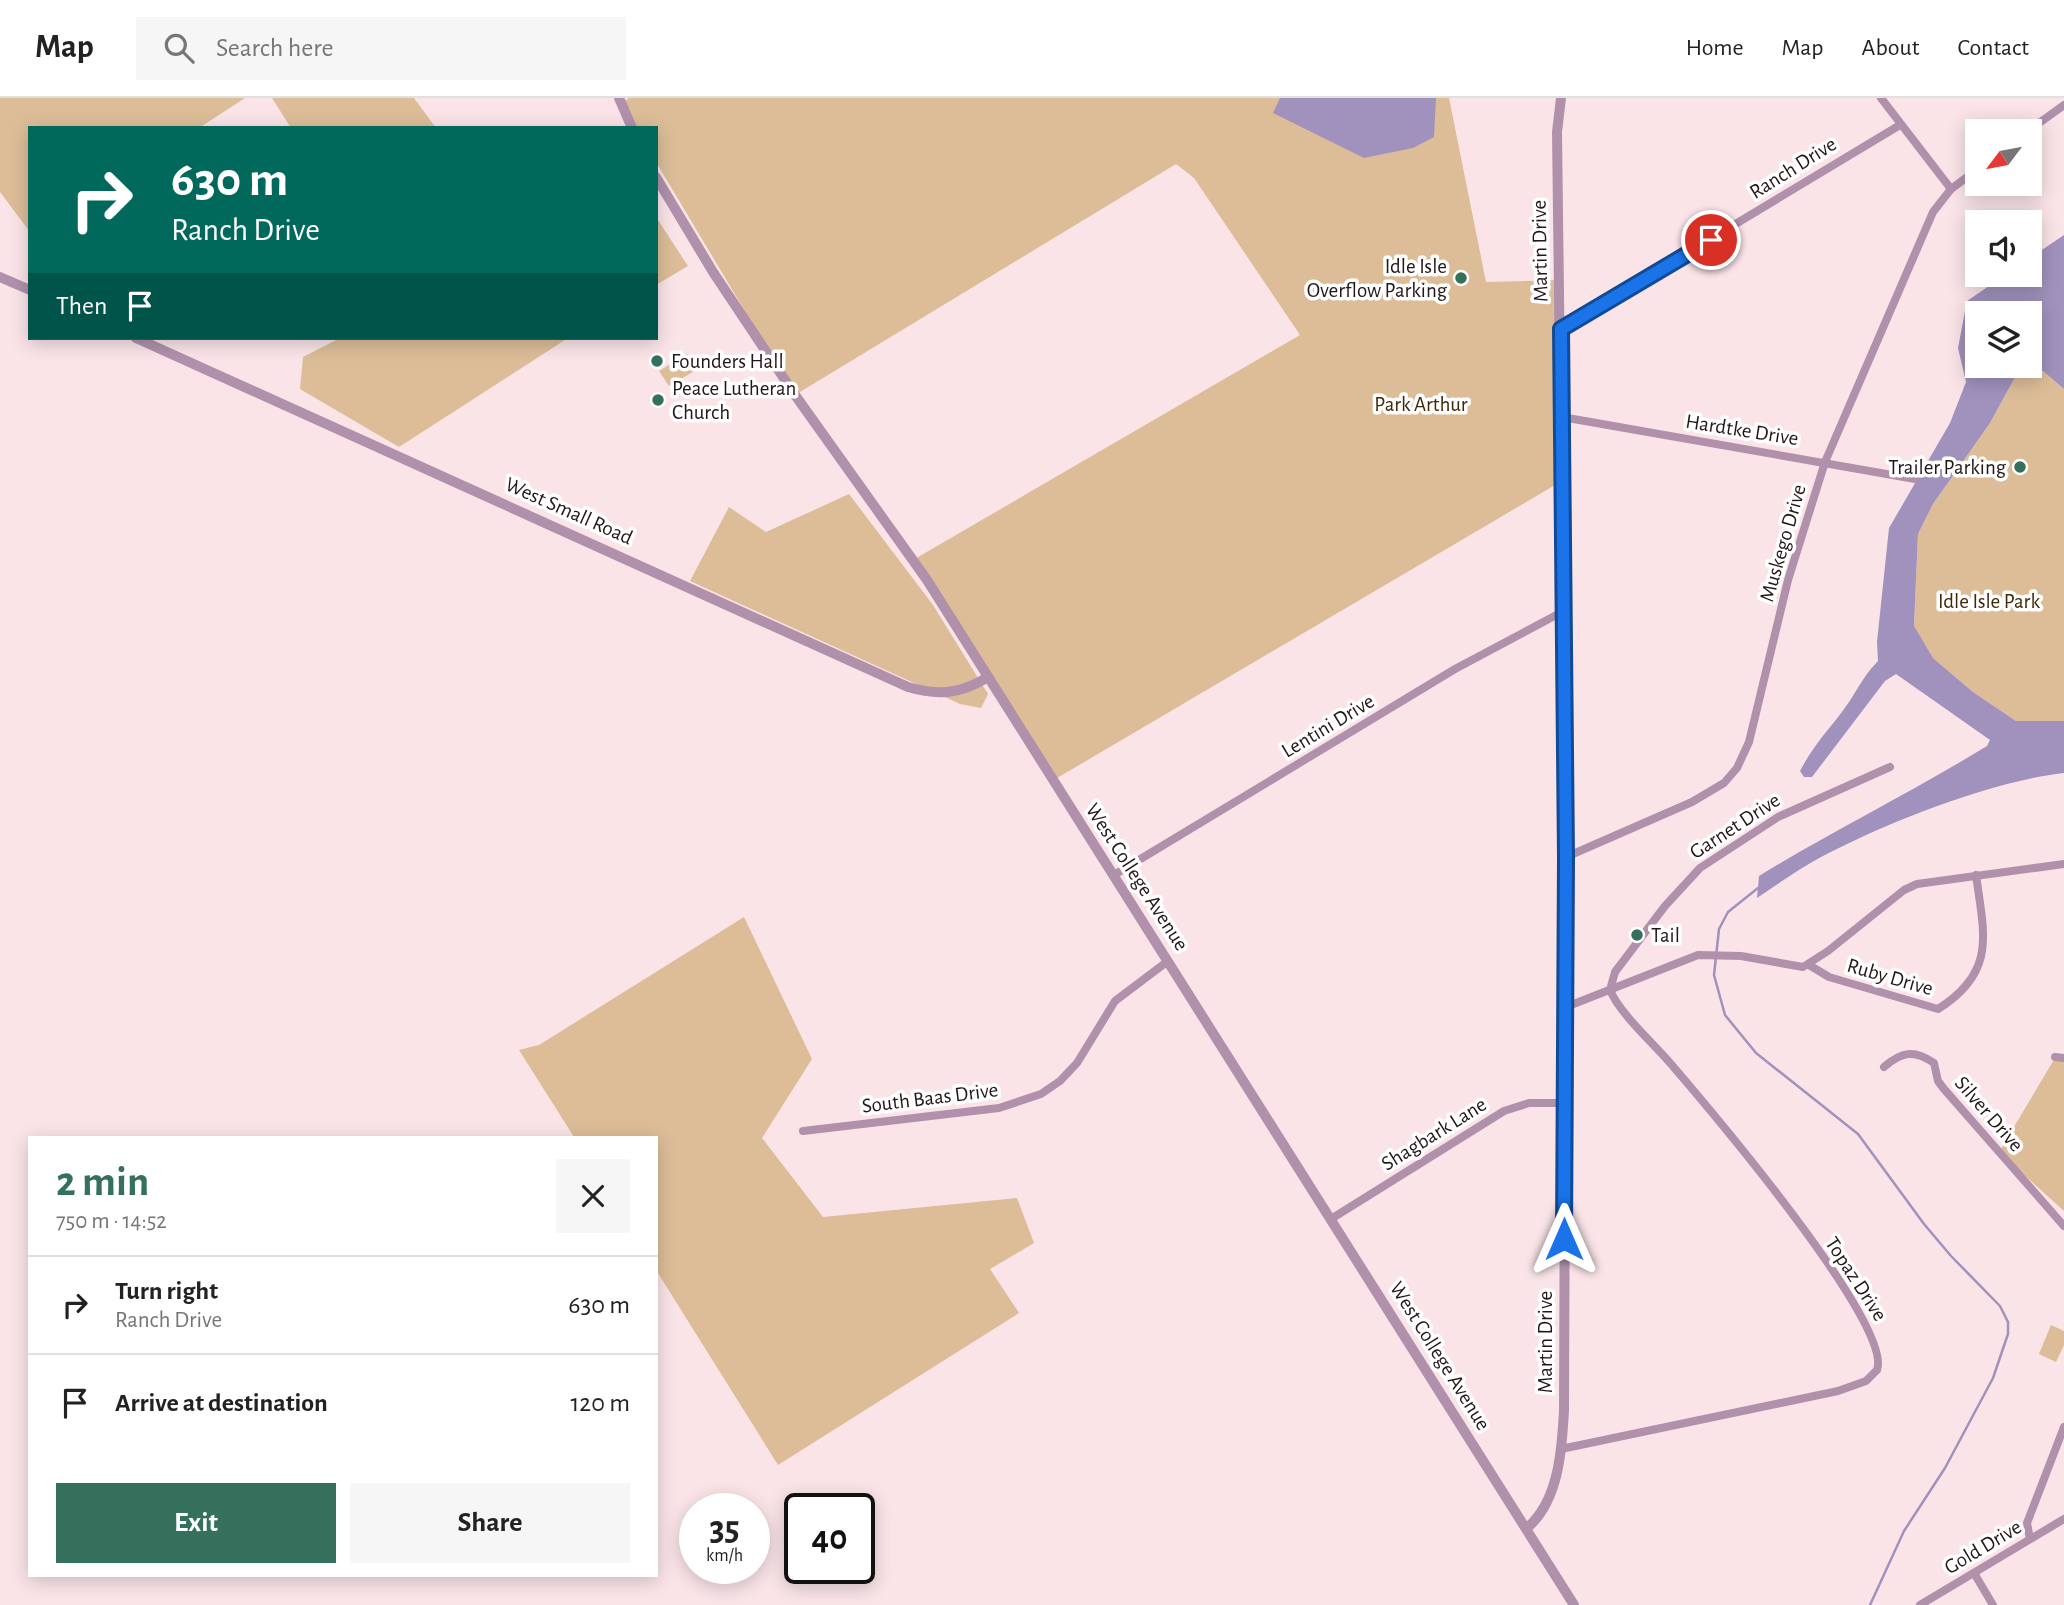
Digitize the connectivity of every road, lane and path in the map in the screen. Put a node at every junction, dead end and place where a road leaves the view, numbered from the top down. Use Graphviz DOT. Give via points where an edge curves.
graph roads {
  1 [pos="619,98"];
  2 [pos="1561,98"];
  3 [pos="1881,98"];
  4 [pos="2064,105"];
  5 [pos="2042,121"];
  6 [pos="1900,125"];
  7 [pos="631,126"];
  8 [pos="1965,179"];
  9 [pos="658,180"];
  10 [pos="1951,189"];
  11 [pos="0,277"];
  12 [pos="28,289"];
  13 [pos="1561,329"];
  14 [pos="140,340"];
  15 [pos="1562,417"];
  16 [pos="1825,462"];
  17 [pos="1915,479"];
  18 [pos="1562,612"];
  19 [pos="988,677"];
  20 [pos="1890,767"];
  21 [pos="1566,857"];
  22 [pos="2064,864"];
  23 [pos="1114,875"];
  24 [pos="1976,875"];
  25 [pos="1168,961"];
  26 [pos="1808,965"];
  27 [pos="1610,990"];
  28 [pos="1566,1007"];
  29 [pos="1884,1067"];
  30 [pos="1564,1103"];
  31 [pos="803,1131"];
  32 [pos="1331,1219"];
  33 [pos="2064,1226"];
  34 [pos="2064,1427"];
  35 [pos="1561,1449"];
  36 [pos="2064,1519"];
  37 [pos="1527,1528"];
  38 [pos="2030,1539"];
  39 [pos="1974,1573"];
  40 [pos="1574,1605"];
  41 [pos="1920,1605"];
  42 [pos="1993,1605"];
  1 -- 7 [label="street"];
  2 -- 13 [label="street, Martin Drive" via="1557,132"];
  3 -- 6 [label="street"];
  4 -- 5 [label="street"];
  6 -- 10 [label="street"];
  6 -- 13 [label="street, Ranch Drive"];
  8 -- 10 [label="street, Muskego Drive"];
  9 -- 19 [label="street, West College Avenue" via="780,374 914,560"];
  10 -- 16 [label="street, Muskego Drive" via="1924,230"];
  11 -- 12 [label="street"];
  13 -- 15 [label="street, Martin Drive"];
  14 -- 19 [label="street, West Small Road" via="908,687 955,692"];
  15 -- 16 [label="street, Hardtke Drive"];
  15 -- 18 [label="street, Martin Drive"];
  16 -- 17 [label="street, Hardtke Drive"];
  16 -- 21 [label="street, Muskego Drive" via="1792,566 1749,742 1737,768 1724,783 1692,802"];
  18 -- 21 [label="street, Martin Drive"];
  18 -- 23 [label="street, Lentini Drive" via="1455,669"];
  19 -- 23 [label="street, West College Avenue"];
  20 -- 27 [label="street, Garnet Drive" via="1777,817 1700,868 1615,972"];
  21 -- 28 [label="street, Martin Drive"];
  22 -- 24 [label="street"];
  23 -- 25 [label="street, West College Avenue"];
  24 -- 26 [label="street" via="1933,880 1904,890"];
  24 -- 26 [label="street, Ruby Drive" via="1984,951 1972,977 1938,1009 1829,977"];
  25 -- 31 [label="street, South Baas Drive" via="1115,1001 1077,1063 1041,1094 999,1108"];
  25 -- 32 [label="street, West College Avenue"];
  26 -- 27 [label="street" via="1698,955"];
  27 -- 28 [label="street"];
  27 -- 35 [label="street, Topaz Drive" via="1778,1195 1864,1320 1880,1363 1866,1381 1838,1391"];
  28 -- 30 [label="street, Martin Drive"];
  29 -- 33 [label="street, Silver Drive" via="1902,1053 1934,1063 1944,1089"];
  30 -- 32 [label="street, Shagbark Lane" via="1529,1104 1504,1111"];
  30 -- 35 [label="street, Martin Drive"];
  32 -- 37 [label="street, West College Avenue"];
  34 -- 38 [label="street" via="2027,1523"];
  35 -- 37 [label="street, Martin Drive" via="1547,1501"];
  36 -- 38 [label="street, Gold Drive"];
  37 -- 40 [label="street, West College Avenue"];
  38 -- 39 [label="street, Gold Drive"];
  39 -- 41 [label="street, Gold Drive"];
  39 -- 42 [label="street"];
}
